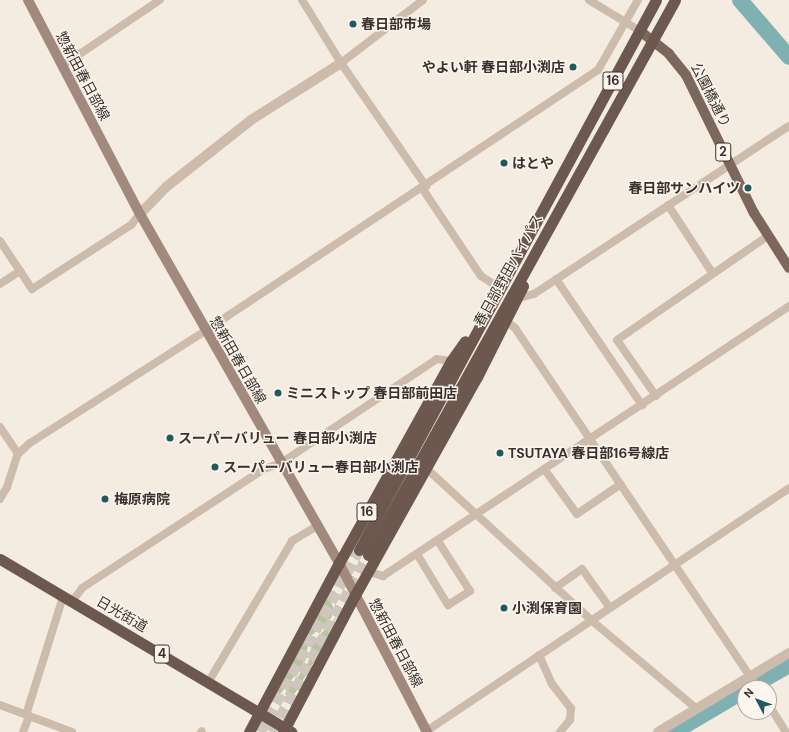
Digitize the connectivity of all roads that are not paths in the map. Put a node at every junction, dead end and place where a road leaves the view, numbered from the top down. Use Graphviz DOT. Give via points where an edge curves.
graph roads {
  1 [pos="28,0"];
  2 [pos="160,0"];
  3 [pos="302,0"];
  4 [pos="423,0"];
  5 [pos="589,0"];
  6 [pos="638,0"];
  7 [pos="656,0"];
  8 [pos="675,0"];
  9 [pos="626,23"];
  10 [pos="640,31"];
  11 [pos="653,40"];
  12 [pos="341,63"];
  13 [pos="62,66"];
  14 [pos="789,126"];
  15 [pos="729,164"];
  16 [pos="424,187"];
  17 [pos="563,200"];
  18 [pos="668,204"];
  19 [pos="140,214"];
  20 [pos="768,236"];
  21 [pos="0,241"];
  22 [pos="789,268"];
  23 [pos="20,271"];
  24 [pos="713,274"];
  25 [pos="556,279"];
  26 [pos="0,284"];
  27 [pos="498,294"];
  28 [pos="516,300"];
  29 [pos="789,306"];
  30 [pos="505,320"];
  31 [pos="205,331"];
  32 [pos="451,361"];
  33 [pos="656,396"];
  34 [pos="642,405"];
  35 [pos="0,427"];
  36 [pos="591,439"];
  37 [pos="18,454"];
  38 [pos="281,463"];
  39 [pos="427,468"];
  40 [pos="545,470"];
  41 [pos="621,484"];
  42 [pos="789,488"];
  43 [pos="0,499"];
  44 [pos="476,516"];
  45 [pos="317,526"];
  46 [pos="438,541"];
  47 [pos="417,554"];
  48 [pos="0,559"];
  49 [pos="338,563"];
  50 [pos="674,565"];
  51 [pos="369,572"];
  52 [pos="556,588"];
  53 [pos="355,595"];
  54 [pos="67,600"];
  55 [pos="610,608"];
  56 [pos="591,620"];
  57 [pos="789,653"];
  58 [pos="539,655"];
  59 [pos="752,678"];
  60 [pos="209,682"];
  61 [pos="0,705"];
  62 [pos="697,709"];
  63 [pos="259,712"];
  64 [pos="28,715"];
  65 [pos="777,718"];
  66 [pos="286,731"];
  67 [pos="426,731"];
  68 [pos="23,732"];
  69 [pos="72,732"];
  70 [pos="249,732"];
  71 [pos="560,732"];
  72 [pos="658,732"];
  73 [pos="786,732"];
  1 -- 13 [label="main road, 惣新田春日部線"];
  2 -- 13 [label="street"];
  3 -- 12 [label="street"];
  4 -- 12 [label="street"];
  5 -- 9 [label="street"];
  6 -- 9 [label="street"];
  7 -- 10 [label="highway, 春日部野田バイパス / 16"];
  8 -- 11 [label="highway, 春日部野田バイパス / 16"];
  9 -- 10 [label="street"];
  9 -- 16 [label="street" via="598,70"];
  10 -- 11 [label="main road, 公園橋通り / 2"];
  10 -- 27 [label="highway, 春日部野田バイパス / 16"];
  11 -- 15 [label="main road, 公園橋通り / 2" via="679,64 686,75"];
  11 -- 17 [label="highway, 春日部野田バイパス / 16"];
  12 -- 16 [label="street"];
  12 -- 19 [label="street" via="251,120 166,187"];
  13 -- 19 [label="main road, 惣新田春日部線"];
  14 -- 15 [label="street"];
  15 -- 18 [label="street"];
  15 -- 20 [label="main road, 公園橋通り / 2"];
  16 -- 27 [label="street" via="481,276"];
  16 -- 31 [label="street"];
  17 -- 27 [label="highway, 春日部野田バイパス / 16" via="363,552"];
  17 -- 28 [label="highway, 16"];
  18 -- 24 [label="street"];
  18 -- 25 [label="street"];
  19 -- 23 [label="street" via="131,225 32,289"];
  19 -- 31 [label="main road, 惣新田春日部線"];
  20 -- 22 [label="main road, 公園橋通り / 2"];
  20 -- 24 [label="street"];
  21 -- 23 [label="street"];
  23 -- 26 [label="street"];
  24 -- 33 [label="street" via="617,340"];
  25 -- 28 [label="street" via="534,294"];
  25 -- 34 [label="street"];
  27 -- 32 [label="highway, 16"];
  28 -- 30 [label="highway, 16"];
  29 -- 33 [label="street"];
  30 -- 36 [label="street" via="515,328"];
  30 -- 39 [label="highway, 16"];
  31 -- 37 [label="street" via="30,443"];
  31 -- 38 [label="main road, 惣新田春日部線"];
  32 -- 38 [label="street" via="438,359"];
  32 -- 49 [label="highway, 16"];
  33 -- 34 [label="street"];
  34 -- 36 [label="street"];
  35 -- 37 [label="street"];
  36 -- 40 [label="street"];
  36 -- 41 [label="street"];
  37 -- 43 [label="street" via="7,487"];
  38 -- 45 [label="main road, 惣新田春日部線"];
  38 -- 54 [label="street" via="264,469"];
  39 -- 44 [label="street"];
  39 -- 51 [label="highway, 16"];
  40 -- 41 [label="street" via="577,514"];
  40 -- 44 [label="street"];
  41 -- 50 [label="street"];
  42 -- 50 [label="street"];
  44 -- 46 [label="street"];
  44 -- 52 [label="street"];
  45 -- 49 [label="main road, 惣新田春日部線"];
  45 -- 60 [label="street" via="292,541"];
  46 -- 47 [label="street"];
  46 -- 47 [label="street" via="470,591 448,605"];
  47 -- 51 [label="street" via="383,576"];
  48 -- 54 [label="highway, 日光街道 / 4"];
  49 -- 53 [label="main road, 惣新田春日部線"];
  49 -- 63 [label="highway, 16"];
  50 -- 55 [label="street"];
  50 -- 59 [label="street"];
  51 -- 53 [label="highway, 16"];
  52 -- 55 [label="street" via="582,569"];
  52 -- 56 [label="street"];
  53 -- 66 [label="highway, 16"];
  53 -- 67 [label="main road, 惣新田春日部線"];
  54 -- 60 [label="highway, 日光街道 / 4"];
  54 -- 64 [label="street"];
  55 -- 56 [label="street"];
  56 -- 58 [label="street"];
  56 -- 62 [label="street"];
  57 -- 59 [label="street"];
  58 -- 67 [label="street"];
  58 -- 71 [label="street" via="552,684 571,708 570,720"];
  59 -- 62 [label="street"];
  60 -- 63 [label="highway, 日光街道 / 4"];
  61 -- 64 [label="street"];
  62 -- 72 [label="street"];
  63 -- 66 [label="highway, 日光街道 / 4"];
  63 -- 70 [label="highway, 16"];
  64 -- 68 [label="street"];
  64 -- 69 [label="street"];
  65 -- 73 [label="street"];
}
